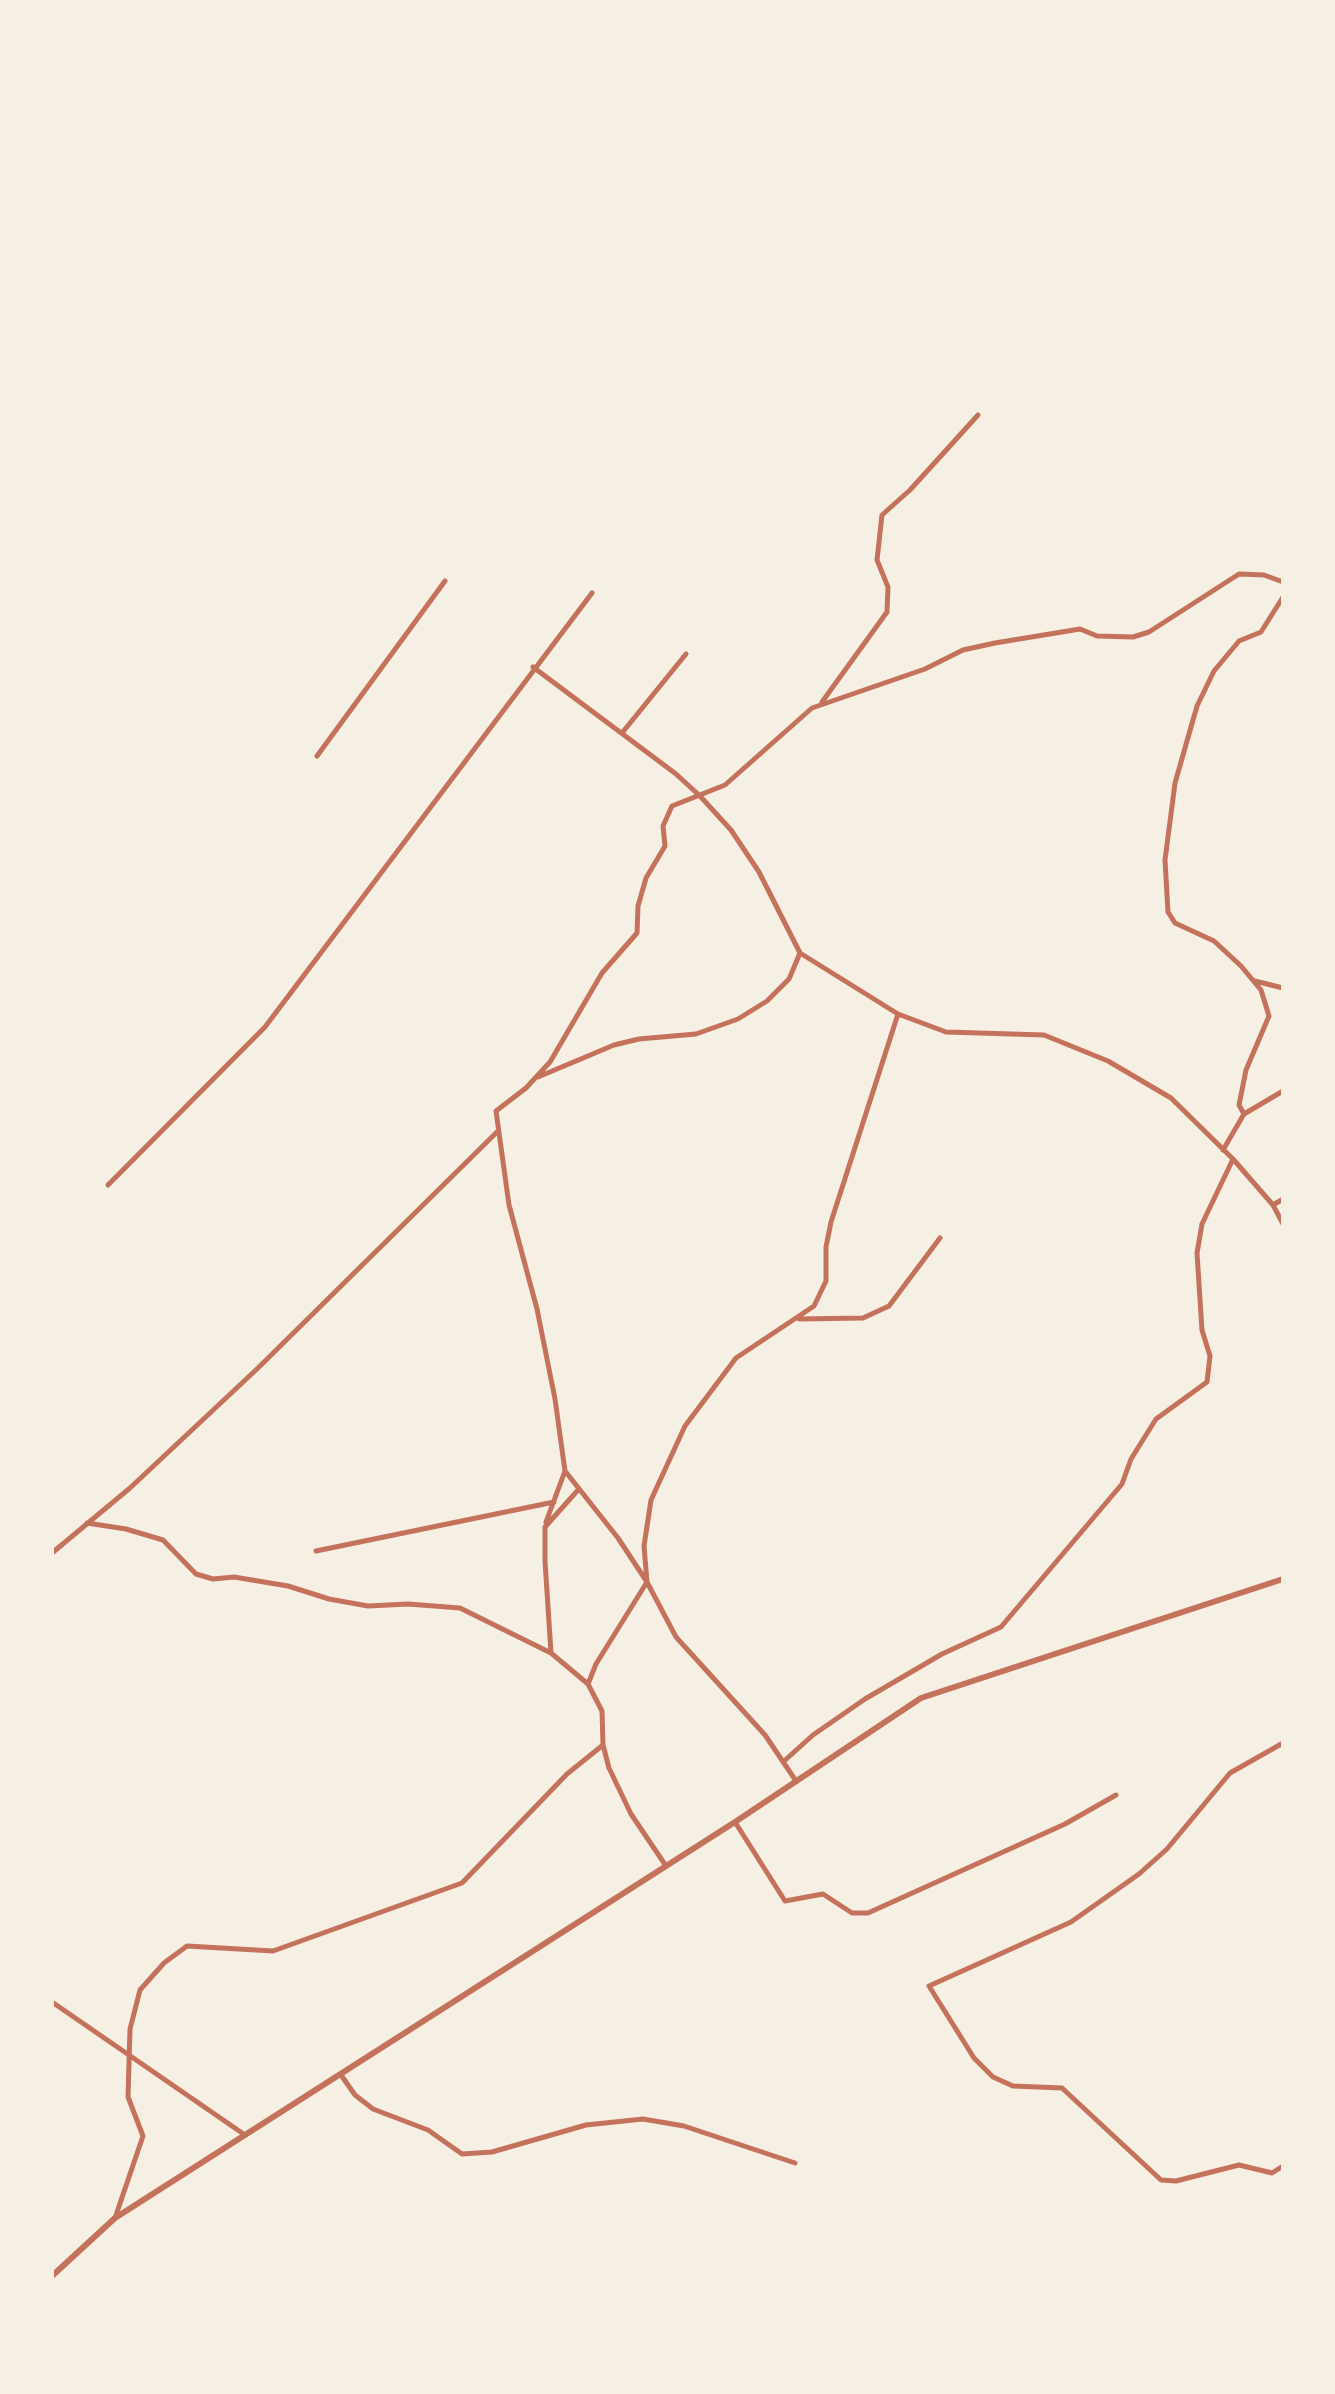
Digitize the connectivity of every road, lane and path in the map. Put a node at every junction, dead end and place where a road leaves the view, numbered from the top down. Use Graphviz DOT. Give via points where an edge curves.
graph roads {
  1 [pos="978,415"];
  2 [pos="445,581"];
  3 [pos="1283,582"];
  4 [pos="592,593"];
  5 [pos="1283,597"];
  6 [pos="686,654"];
  7 [pos="533,667"];
  8 [pos="820,705"];
  9 [pos="622,733"];
  10 [pos="317,756"];
  11 [pos="700,796"];
  12 [pos="800,953"];
  13 [pos="1254,981"];
  14 [pos="1283,988"];
  15 [pos="898,1014"];
  16 [pos="535,1078"];
  17 [pos="1283,1091"];
  18 [pos="1244,1114"];
  19 [pos="499,1130"];
  20 [pos="1223,1151"];
  21 [pos="1233,1159"];
  22 [pos="108,1185"];
  23 [pos="1283,1199"];
  24 [pos="1273,1205"];
  25 [pos="1283,1224"];
  26 [pos="940,1238"];
  27 [pos="798,1319"];
  28 [pos="565,1471"];
  29 [pos="578,1490"];
  30 [pos="554,1502"];
  31 [pos="87,1523"];
  32 [pos="545,1527"];
  33 [pos="316,1551"];
  34 [pos="52,1553"];
  35 [pos="1283,1579"];
  36 [pos="647,1582"];
  37 [pos="551,1653"];
  38 [pos="588,1684"];
  39 [pos="1283,1743"];
  40 [pos="603,1745"];
  41 [pos="783,1762"];
  42 [pos="796,1781"];
  43 [pos="1116,1795"];
  44 [pos="735,1822"];
  45 [pos="666,1866"];
  46 [pos="52,2002"];
  47 [pos="132,2057"];
  48 [pos="341,2075"];
  49 [pos="245,2135"];
  50 [pos="795,2163"];
  51 [pos="1283,2166"];
  52 [pos="115,2218"];
  53 [pos="52,2276"];
  1 -- 8 [label="street" via="910,490 887,507 878,528 877,560 888,587 887,612"];
  2 -- 10 [label="street"];
  3 -- 8 [label="street" via="1239,574 1149,632 1097,636 1080,629 963,650 925,669"];
  4 -- 7 [label="street"];
  5 -- 13 [label="street" via="1261,632 1239,641 1214,671 1197,706 1175,783 1165,860 1166,900 1175,923 1214,941"];
  6 -- 9 [label="street"];
  7 -- 9 [label="street"];
  7 -- 22 [label="street" via="265,1027"];
  8 -- 11 [label="street" via="785,728 725,785"];
  9 -- 11 [label="street"];
  11 -- 12 [label="street" via="759,872"];
  11 -- 16 [label="street" via="672,806 663,826 665,846 646,878 638,906 637,933 602,973 550,1062"];
  12 -- 15 [label="street"];
  12 -- 16 [label="street" via="789,979 738,1019 696,1034 614,1045"];
  13 -- 14 [label="street"];
  13 -- 18 [label="street" via="1269,1016 1246,1070 1239,1105"];
  15 -- 20 [label="street" via="946,1032 1044,1035 1108,1061 1171,1098"];
  15 -- 27 [label="street" via="831,1222 826,1281 814,1306"];
  16 -- 19 [label="street" via="496,1111"];
  17 -- 18 [label="street"];
  18 -- 20 [label="street"];
  19 -- 28 [label="street" via="509,1205 531,1283"];
  19 -- 31 [label="street" via="258,1368"];
  20 -- 21 [label="street"];
  21 -- 24 [label="street"];
  21 -- 41 [label="street" via="1202,1224 1197,1253 1202,1330 1210,1356 1207,1382 1156,1419 1122,1484 1001,1627 865,1699"];
  23 -- 24 [label="street"];
  24 -- 25 [label="street"];
  26 -- 27 [label="street" via="889,1306 863,1318"];
  27 -- 36 [label="street" via="736,1358 685,1426 651,1500 644,1546"];
  28 -- 29 [label="street"];
  28 -- 30 [label="street"];
  29 -- 32 [label="street"];
  29 -- 36 [label="street"];
  30 -- 32 [label="street"];
  30 -- 33 [label="street"];
  31 -- 34 [label="street"];
  31 -- 37 [label="street" via="163,1540 196,1574 213,1579 288,1586 368,1606 460,1608"];
  32 -- 37 [label="street"];
  35 -- 42 [label="street" via="921,1698"];
  36 -- 38 [label="street"];
  36 -- 41 [label="street" via="676,1637"];
  37 -- 38 [label="street"];
  38 -- 40 [label="street" via="602,1711"];
  39 -- 51 [label="street" via="1230,1773 1167,1849 1071,1922 929,1986 974,2058 993,2077 1013,2086 1062,2088 1161,2180 1239,2165 1272,2173"];
  40 -- 45 [label="street" via="631,1814"];
  40 -- 47 [label="street" via="567,1774 462,1883 273,1951 187,1946 140,1990 130,2029"];
  41 -- 42 [label="street"];
  42 -- 44 [label="street"];
  43 -- 44 [label="street" via="1065,1824 868,1913 852,1913 823,1894 785,1901"];
  44 -- 45 [label="street"];
  45 -- 48 [label="street"];
  46 -- 47 [label="street"];
  47 -- 49 [label="street"];
  47 -- 52 [label="street" via="128,2097 143,2136"];
  48 -- 49 [label="street"];
  48 -- 50 [label="street" via="373,2109 428,2130 462,2154 492,2152 586,2125 643,2119 698,2130"];
  49 -- 52 [label="street"];
  52 -- 53 [label="street"];
}
